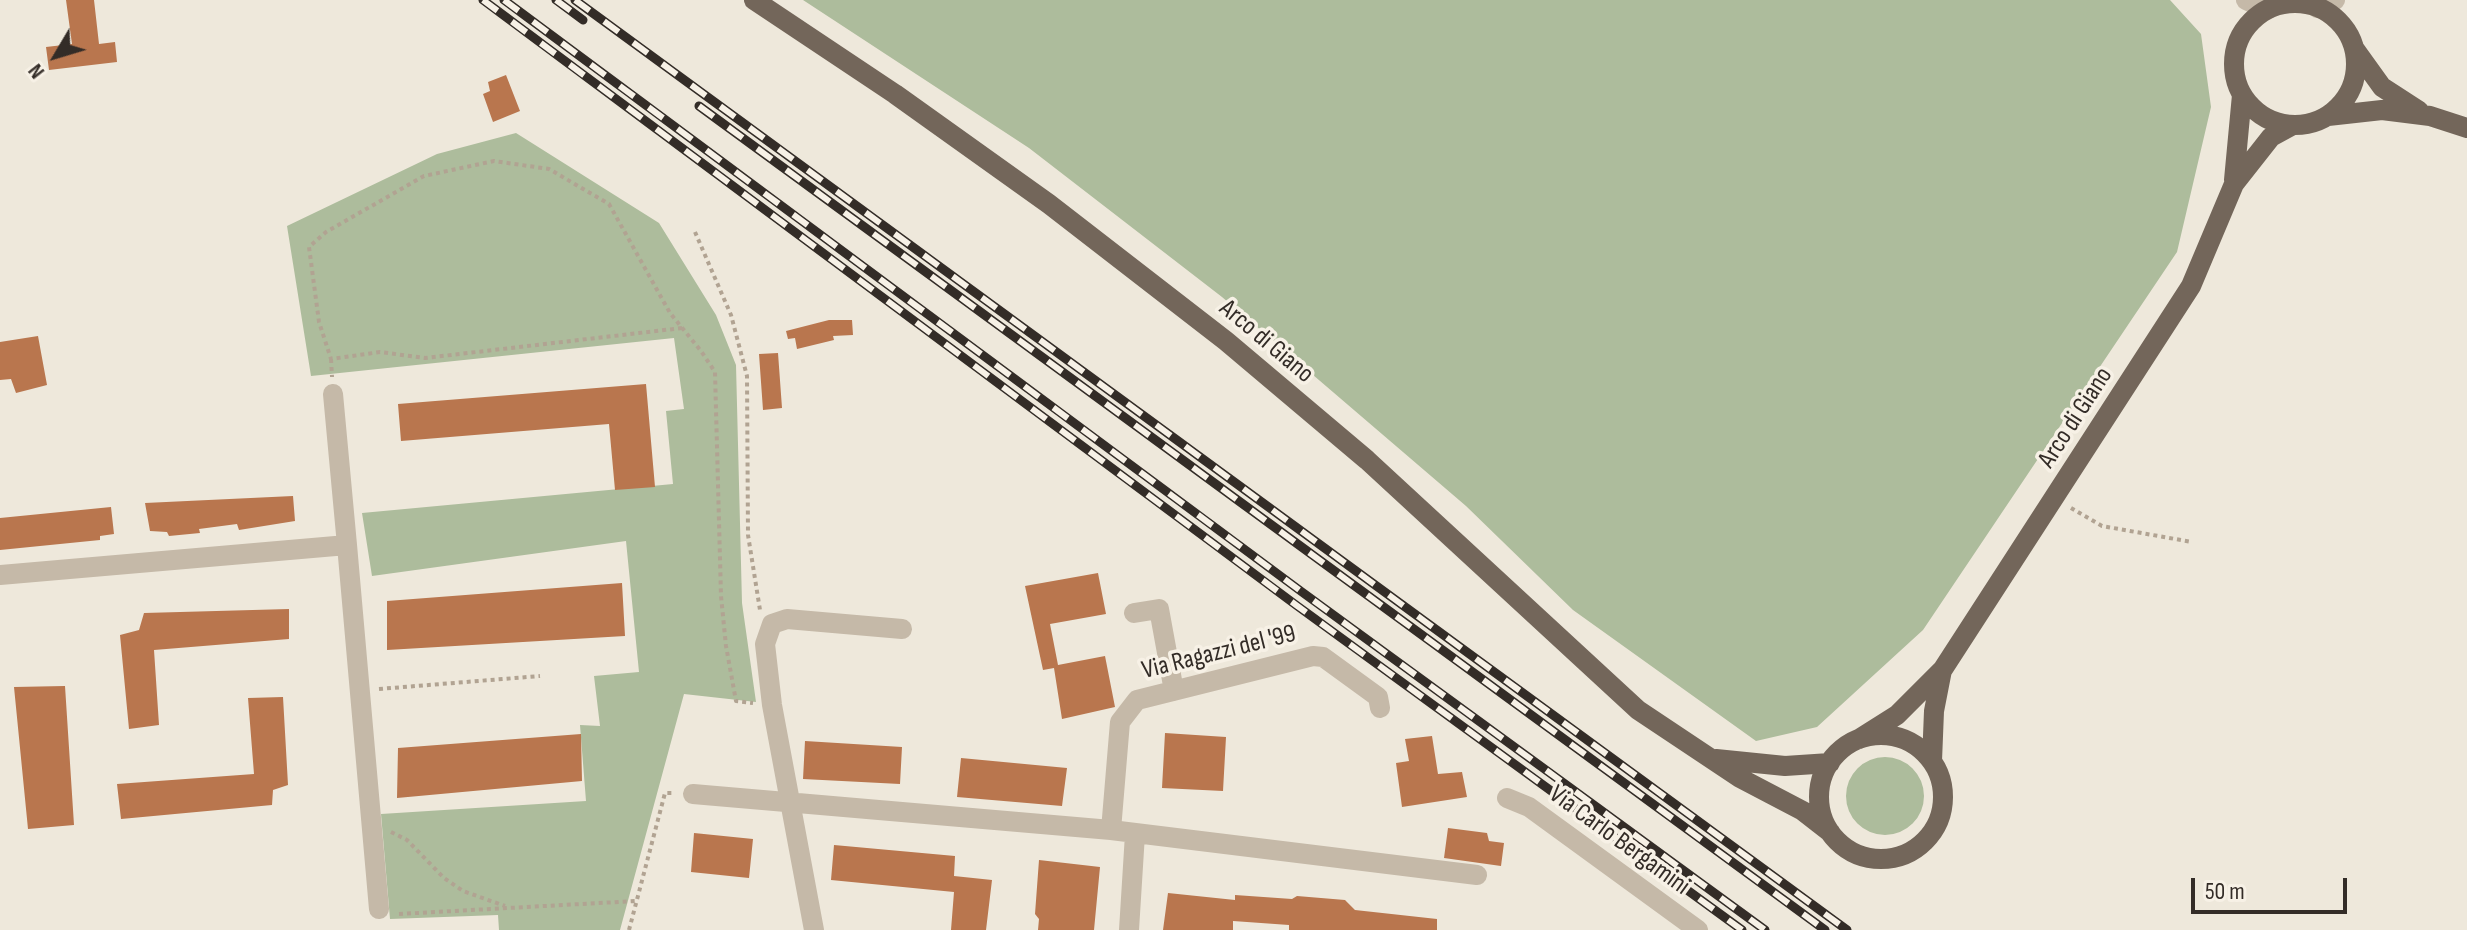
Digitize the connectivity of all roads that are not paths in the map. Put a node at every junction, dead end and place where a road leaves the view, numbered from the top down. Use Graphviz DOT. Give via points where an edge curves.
graph roads {
  1 [pos="754,0"];
  2 [pos="2246,0"];
  3 [pos="2326,4"];
  4 [pos="2267,10"];
  5 [pos="2353,46"];
  6 [pos="2242,95"];
  7 [pos="2328,116"];
  8 [pos="2430,116"];
  9 [pos="2293,125"];
  10 [pos="2467,128"];
  11 [pos="2234,184"];
  12 [pos="333,394"];
  13 [pos="347,545"];
  14 [pos="0,575"];
  15 [pos="1134,613"];
  16 [pos="902,629"];
  17 [pos="1943,669"];
  18 [pos="1174,691"];
  19 [pos="1380,708"];
  20 [pos="1859,739"];
  21 [pos="1716,759"];
  22 [pos="1932,761"];
  23 [pos="1830,763"];
  24 [pos="693,794"];
  25 [pos="1507,798"];
  26 [pos="789,802"];
  27 [pos="1111,830"];
  28 [pos="1830,832"];
  29 [pos="1135,834"];
  30 [pos="1477,875"];
  31 [pos="379,909"];
  32 [pos="814,930"];
  33 [pos="1129,930"];
  34 [pos="1698,930"];
  1 -- 21 [label="main road, Arco di Giano" via="1049,204 1226,341 1367,460 1629,702 1676,738"];
  2 -- 4 [label="street"];
  3 -- 4 [label="main road" via="2292,3"];
  3 -- 5 [label="main road"];
  4 -- 6 [label="main road" via="2243,32 2236,47 2236,80"];
  5 -- 7 [label="main road" via="2352,85"];
  5 -- 8 [label="main road" via="2382,87"];
  6 -- 9 [label="main road" via="2264,117"];
  6 -- 11 [label="main road, Arco di Giano"];
  7 -- 8 [label="main road" via="2382,110"];
  7 -- 9 [label="main road"];
  8 -- 10 [label="main road"];
  9 -- 11 [label="main road, Arco di Giano" via="2271,137"];
  11 -- 17 [label="main road, Arco di Giano" via="2191,286"];
  12 -- 13 [label="street"];
  13 -- 14 [label="street"];
  13 -- 31 [label="street"];
  15 -- 18 [label="street" via="1159,609"];
  16 -- 26 [label="street" via="787,619 772,624 765,644"];
  17 -- 20 [label="main road, Arco di Giano" via="1897,715"];
  17 -- 22 [label="main road, Arco di Giano"];
  18 -- 19 [label="street, Via Ragazzi del '99" via="1313,656 1323,657 1378,697"];
  18 -- 27 [label="street, Via Ragazzi del '99" via="1137,700 1120,722"];
  20 -- 22 [label="main road" via="1891,736 1921,749"];
  20 -- 23 [label="main road"];
  21 -- 23 [label="main road, Arco di Giano" via="1785,766"];
  21 -- 28 [label="main road, Arco di Giano"];
  22 -- 28 [label="main road" via="1943,801 1936,827 1917,848 1878,859 1851,851"];
  23 -- 28 [label="main road" via="1820,805"];
  24 -- 26 [label="street"];
  25 -- 34 [label="street, Via Carlo Bergamini" via="1529,807"];
  26 -- 27 [label="street"];
  26 -- 32 [label="street"];
  27 -- 29 [label="street"];
  29 -- 30 [label="street"];
  29 -- 33 [label="street"];
}
